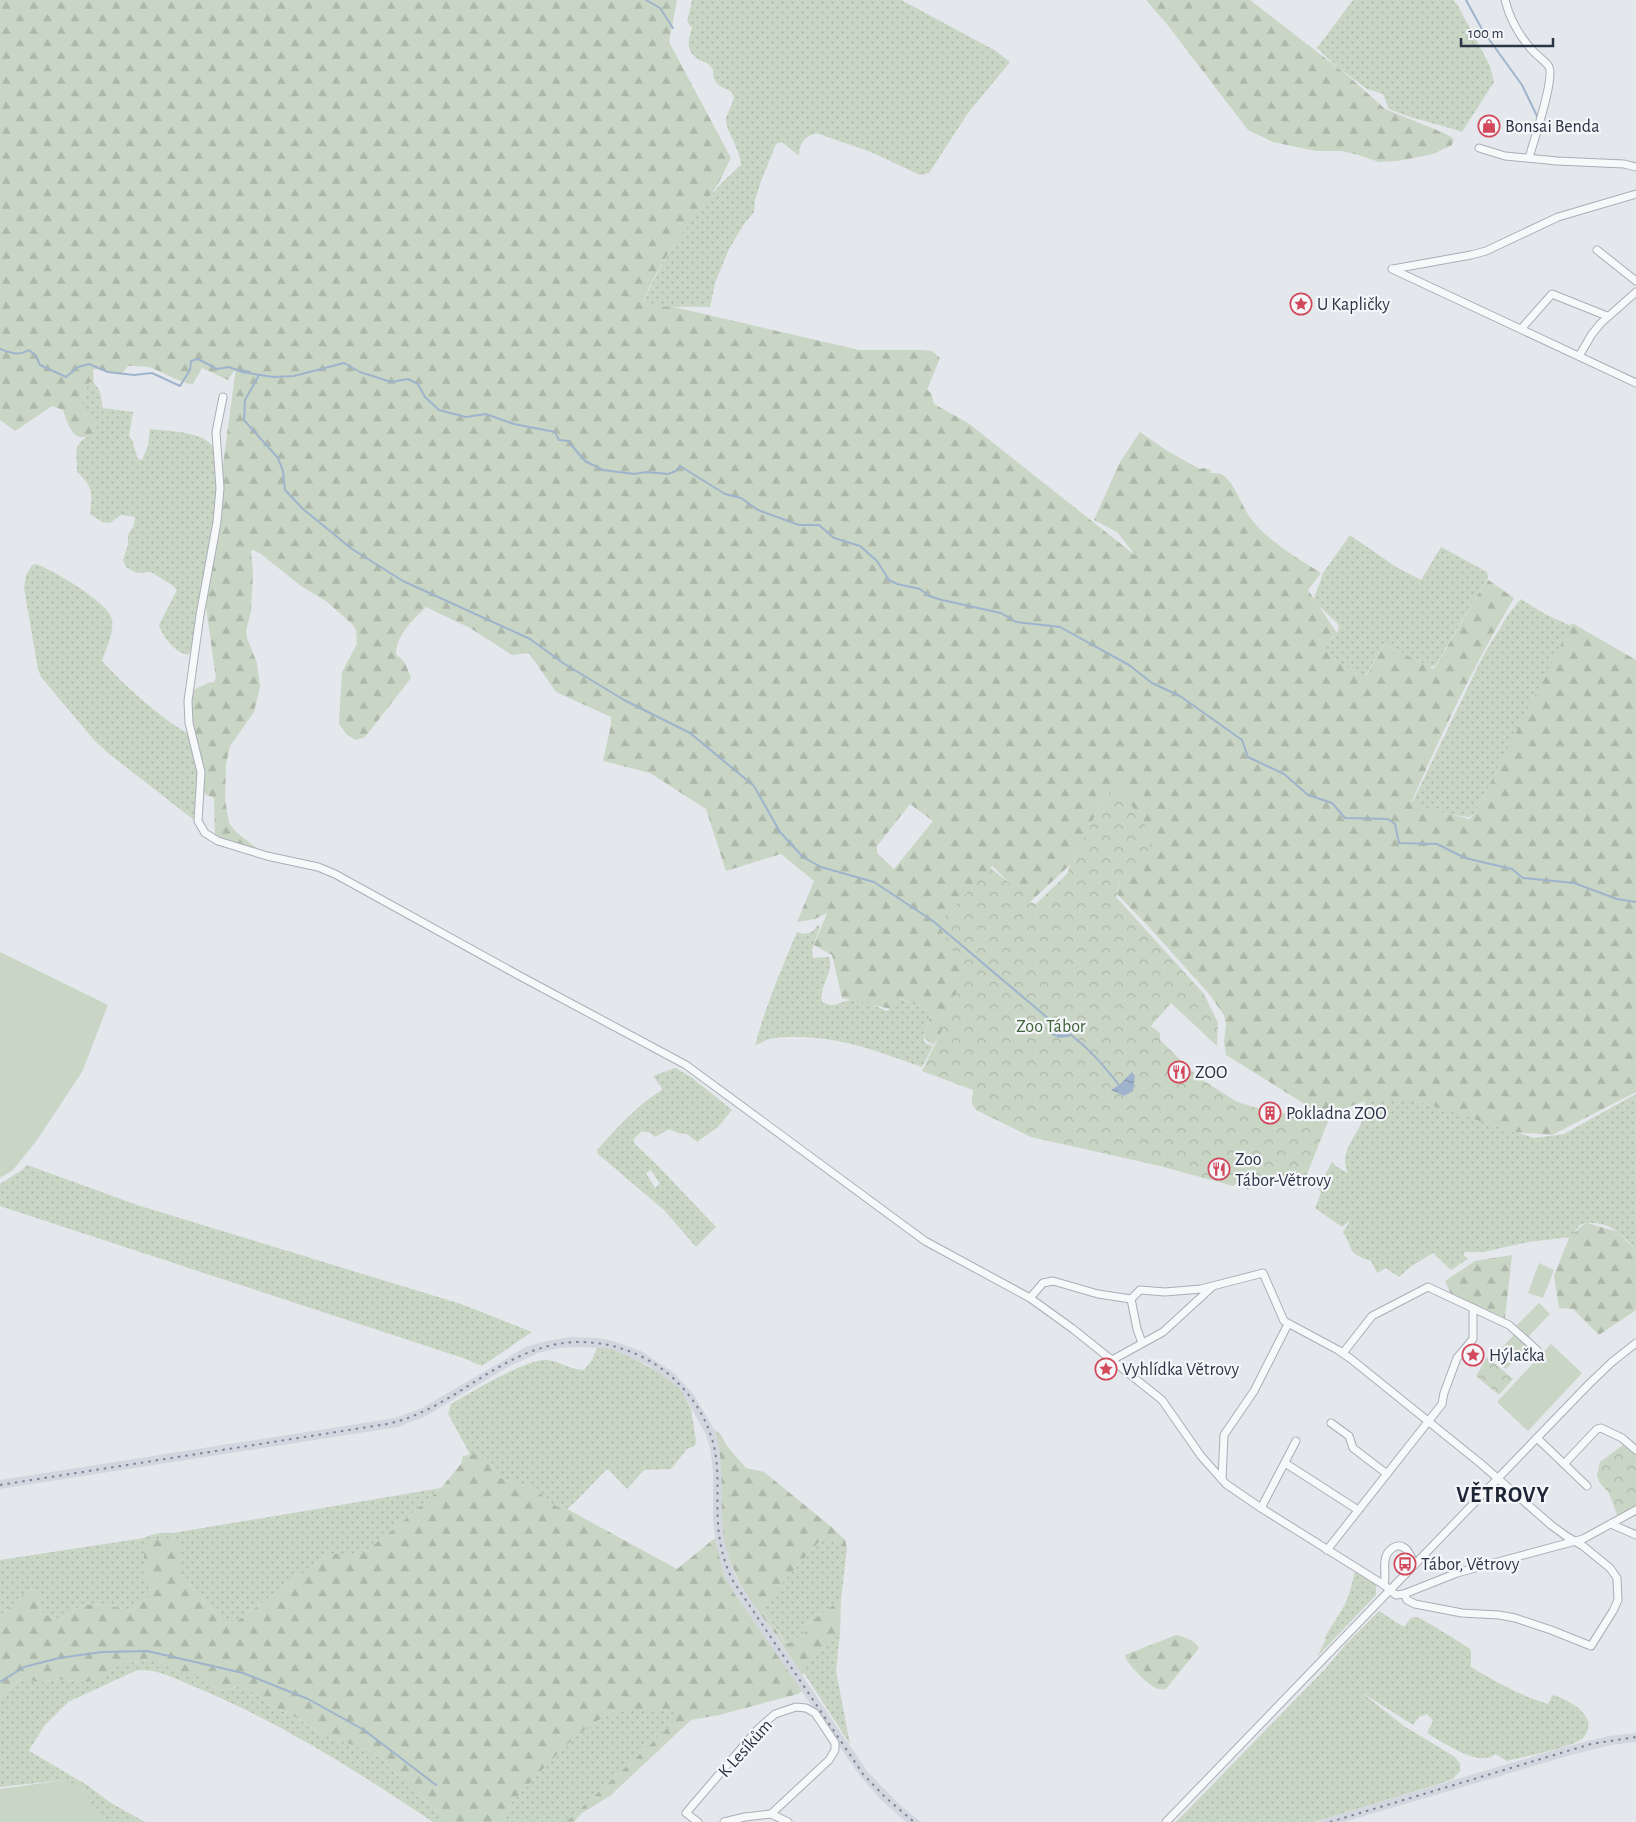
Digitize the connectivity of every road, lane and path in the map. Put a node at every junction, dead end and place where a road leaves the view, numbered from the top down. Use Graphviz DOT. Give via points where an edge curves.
graph roads {
  1 [pos="1505,0"];
  2 [pos="1479,148"];
  3 [pos="1529,158"];
  4 [pos="1636,167"];
  5 [pos="1636,194"];
  6 [pos="1597,250"];
  7 [pos="1636,282"];
  8 [pos="1636,292"];
  9 [pos="1606,316"];
  10 [pos="1521,329"];
  11 [pos="1579,356"];
  12 [pos="1636,383"];
  13 [pos="223,397"];
  14 [pos="1212,1287"];
  15 [pos="1030,1298"];
  16 [pos="1131,1299"];
  17 [pos="1473,1308"];
  18 [pos="1288,1324"];
  19 [pos="1142,1343"];
  20 [pos="1636,1343"];
  21 [pos="1537,1350"];
  22 [pos="1342,1353"];
  23 [pos="1112,1360"];
  24 [pos="1429,1422"];
  25 [pos="1331,1423"];
  26 [pos="1537,1438"];
  27 [pos="1296,1441"];
  28 [pos="1636,1450"];
  29 [pos="1285,1462"];
  30 [pos="1564,1464"];
  31 [pos="1387,1474"];
  32 [pos="1498,1478"];
  33 [pos="1222,1479"];
  34 [pos="1587,1486"];
  35 [pos="1261,1508"];
  36 [pos="1358,1510"];
  37 [pos="1636,1510"];
  38 [pos="1610,1524"];
  39 [pos="1636,1536"];
  40 [pos="1576,1541"];
  41 [pos="1327,1550"];
  42 [pos="1415,1564"];
  43 [pos="1387,1587"];
  44 [pos="1404,1594"];
  45 [pos="771,1814"];
  46 [pos="698,1822"];
  47 [pos="724,1822"];
  48 [pos="788,1822"];
  49 [pos="1166,1822"];
  1 -- 3 [label="street" via="1521,37 1550,72"];
  2 -- 3 [label="street" via="1505,156"];
  3 -- 4 [label="street"];
  5 -- 10 [label="street" via="1558,217 1486,251 1392,269"];
  6 -- 7 [label="street"];
  8 -- 9 [label="street"];
  9 -- 10 [label="street" via="1552,294"];
  9 -- 11 [label="street"];
  10 -- 11 [label="street"];
  11 -- 12 [label="street"];
  13 -- 15 [label="street" via="216,432 220,488 217,522 188,701 201,772 198,821 205,833 239,848 318,867 334,874 679,1060 925,1241"];
  14 -- 16 [label="street" via="1165,1292 1140,1290"];
  14 -- 18 [label="street" via="1263,1273 1280,1314"];
  14 -- 19 [label="street" via="1172,1325"];
  15 -- 16 [label="street" via="1044,1283 1053,1281 1098,1294"];
  15 -- 23 [label="street"];
  16 -- 19 [label="street"];
  17 -- 21 [label="street" via="1509,1325"];
  17 -- 22 [label="street" via="1428,1287 1372,1316"];
  17 -- 24 [label="street" via="1473,1339 1457,1358 1442,1404"];
  18 -- 22 [label="street"];
  18 -- 33 [label="street" via="1254,1391 1224,1435"];
  19 -- 23 [label="street"];
  20 -- 26 [label="street" via="1589,1384"];
  22 -- 24 [label="street"];
  23 -- 33 [label="street" via="1162,1400"];
  24 -- 31 [label="street"];
  24 -- 32 [label="street"];
  25 -- 31 [label="street" via="1349,1436 1353,1448"];
  26 -- 30 [label="street"];
  26 -- 32 [label="street"];
  27 -- 29 [label="street"];
  28 -- 30 [label="street" via="1614,1433 1599,1428"];
  29 -- 35 [label="street"];
  29 -- 36 [label="street"];
  30 -- 34 [label="street"];
  31 -- 36 [label="street"];
  32 -- 40 [label="street" via="1551,1525"];
  32 -- 42 [label="street"];
  33 -- 35 [label="street"];
  35 -- 41 [label="street"];
  36 -- 41 [label="street"];
  37 -- 38 [label="street"];
  38 -- 39 [label="street"];
  38 -- 40 [label="street"];
  40 -- 44 [label="street" via="1457,1573"];
  40 -- 44 [label="street" via="1610,1568 1618,1585 1616,1605 1591,1646 1515,1618 1415,1604 1409,1602"];
  41 -- 43 [label="street"];
  42 -- 43 [label="street"];
  42 -- 43 [label="street" via="1406,1549 1393,1548 1386,1556"];
  43 -- 44 [label="street" via="1398,1595"];
  43 -- 49 [label="street"];
  45 -- 46 [label="street, K Lesíkům" via="829,1760 835,1750 835,1740 816,1714 806,1708 796,1707 775,1714 758,1729 686,1813"];
  45 -- 47 [label="street"];
  45 -- 48 [label="street"];
}
